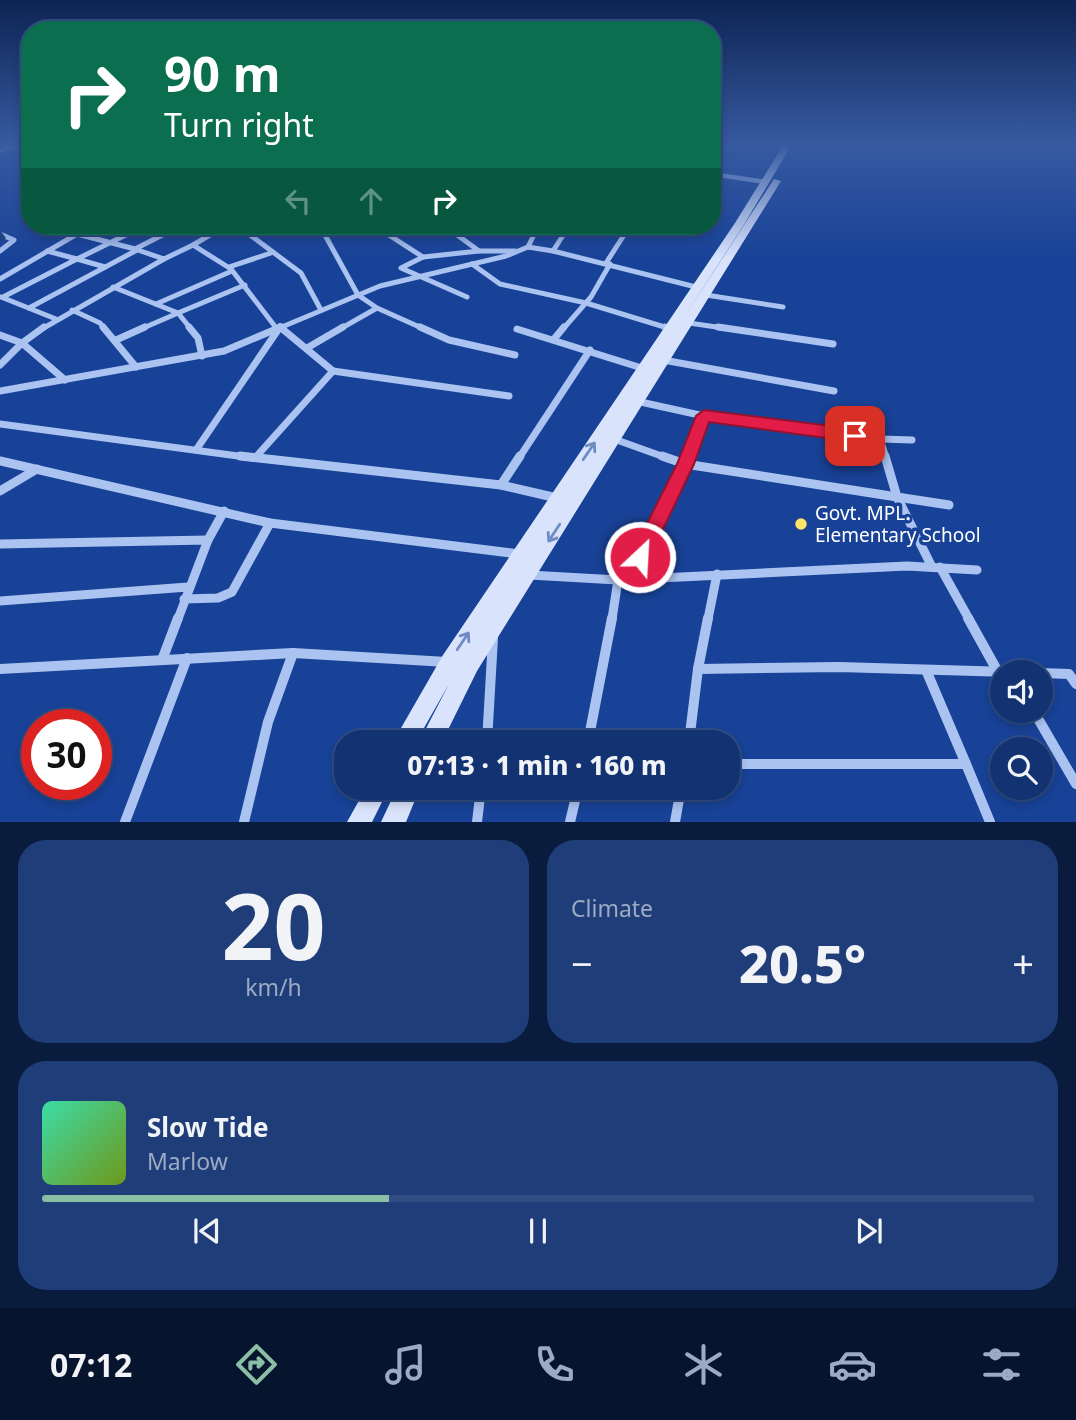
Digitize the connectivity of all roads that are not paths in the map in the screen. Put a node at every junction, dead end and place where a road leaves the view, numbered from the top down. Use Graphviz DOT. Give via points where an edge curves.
graph roads {
  1 [pos="766,182"];
  2 [pos="777,182"];
  3 [pos="0,234"];
  4 [pos="75,235"];
  5 [pos="81,235"];
  6 [pos="126,235"];
  7 [pos="163,235"];
  8 [pos="210,235"];
  9 [pos="249,235"];
  10 [pos="325,235"];
  11 [pos="389,235"];
  12 [pos="457,235"];
  13 [pos="534,235"];
  14 [pos="563,235"];
  15 [pos="624,235"];
  16 [pos="110,243"];
  17 [pos="193,245"];
  18 [pos="528,247"];
  19 [pos="136,249"];
  20 [pos="0,251"];
  21 [pos="47,251"];
  22 [pos="479,251"];
  23 [pos="519,251"];
  24 [pos="553,251"];
  25 [pos="271,253"];
  26 [pos="423,257"];
  27 [pos="77,259"];
  28 [pos="164,259"];
  29 [pos="608,263"];
  30 [pos="472,264"];
  31 [pos="104,267"];
  32 [pos="231,269"];
  33 [pos="417,277"];
  34 [pos="0,279"];
  35 [pos="245,285"];
  36 [pos="113,287"];
  37 [pos="701,291"];
  38 [pos="358,295"];
  39 [pos="1,297"];
  40 [pos="467,297"];
  41 [pos="156,304"];
  42 [pos="586,304"];
  43 [pos="783,307"];
  44 [pos="29,308"];
  45 [pos="377,308"];
  46 [pos="72,310"];
  47 [pos="321,310"];
  48 [pos="178,313"];
  49 [pos="56,319"];
  50 [pos="279,328"];
  51 [pos="680,328"];
  52 [pos="517,329"];
  53 [pos="0,335"];
  54 [pos="554,339"];
  55 [pos="116,340"];
  56 [pos="22,343"];
  57 [pos="833,344"];
  58 [pos="307,348"];
  59 [pos="590,350"];
  60 [pos="202,355"];
  61 [pos="515,355"];
  62 [pos="663,360"];
  63 [pos="0,365"];
  64 [pos="136,367"];
  65 [pos="645,369"];
  66 [pos="333,371"];
  67 [pos="65,380"];
  68 [pos="0,391"];
  69 [pos="834,391"];
  70 [pos="509,396"];
  71 [pos="636,401"];
  72 [pos="704,416"];
  73 [pos="0,424"];
  74 [pos="614,439"];
  75 [pos="880,439"];
  76 [pos="912,440"];
  77 [pos="196,450"];
  78 [pos="255,458"];
  79 [pos="0,461"];
  80 [pos="685,464"];
  81 [pos="37,469"];
  82 [pos="500,485"];
  83 [pos="0,491"];
  84 [pos="897,497"];
  85 [pos="557,498"];
  86 [pos="949,505"];
  87 [pos="224,511"];
  88 [pos="270,523"];
  89 [pos="208,540"];
  90 [pos="0,544"];
  91 [pos="521,555"];
  92 [pos="936,567"];
  93 [pos="977,570"];
  94 [pos="717,574"];
  95 [pos="529,575"];
  96 [pos="630,579"];
  97 [pos="618,580"];
  98 [pos="188,587"];
  99 [pos="184,600"];
  100 [pos="0,601"];
  101 [pos="494,631"];
  102 [pos="293,653"];
  103 [pos="187,658"];
  104 [pos="162,660"];
  105 [pos="995,660"];
  106 [pos="450,662"];
  107 [pos="0,669"];
  108 [pos="698,669"];
  109 [pos="467,670"];
  110 [pos="926,670"];
  111 [pos="990,672"];
  112 [pos="1053,673"];
  113 [pos="1076,684"];
  114 [pos="1041,723"];
  115 [pos="411,730"];
  116 [pos="436,730"];
  117 [pos="488,730"];
  118 [pos="591,730"];
  119 [pos="690,730"];
  120 [pos="740,764"];
  121 [pos="965,764"];
  122 [pos="1076,784"];
  123 [pos="372,800"];
  124 [pos="403,800"];
  125 [pos="480,800"];
  126 [pos="575,800"];
  127 [pos="679,800"];
  128 [pos="125,821"];
  129 [pos="244,821"];
  130 [pos="359,821"];
  131 [pos="393,821"];
  132 [pos="477,821"];
  133 [pos="570,821"];
  134 [pos="675,821"];
  135 [pos="990,821"];
  1 -- 37 [label="street"];
  2 -- 37 [label="street"];
  3 -- 20 [label="street" via="14,240"];
  4 -- 21 [label="street"];
  5 -- 16 [label="street"];
  6 -- 16 [label="street"];
  7 -- 19 [label="street"];
  8 -- 17 [label="street"];
  9 -- 25 [label="street"];
  10 -- 38 [label="street"];
  11 -- 26 [label="street"];
  12 -- 22 [label="street"];
  13 -- 18 [label="street"];
  14 -- 24 [label="street"];
  15 -- 29 [label="street"];
  16 -- 19 [label="street"];
  16 -- 27 [label="street"];
  17 -- 28 [label="street"];
  17 -- 32 [label="street"];
  18 -- 23 [label="street"];
  18 -- 24 [label="street"];
  19 -- 28 [label="street"];
  19 -- 31 [label="street"];
  21 -- 27 [label="street"];
  21 -- 34 [label="street"];
  22 -- 23 [label="street"];
  22 -- 26 [label="street"];
  23 -- 30 [label="street"];
  24 -- 29 [label="street"];
  25 -- 32 [label="street"];
  25 -- 47 [label="street" via="301,273"];
  26 -- 33 [label="street" via="401,268"];
  27 -- 31 [label="street"];
  27 -- 39 [label="street"];
  28 -- 36 [label="street"];
  29 -- 37 [label="street"];
  29 -- 42 [label="street"];
  30 -- 33 [label="street"];
  30 -- 42 [label="street" via="500,284"];
  31 -- 44 [label="street"];
  32 -- 35 [label="street"];
  32 -- 41 [label="street"];
  33 -- 38 [label="street"];
  33 -- 40 [label="street"];
  35 -- 48 [label="street"];
  35 -- 50 [label="street"];
  36 -- 41 [label="street"];
  36 -- 46 [label="street"];
  37 -- 43 [label="street"];
  37 -- 51 [label="street"];
  38 -- 45 [label="street"];
  38 -- 47 [label="street"];
  39 -- 44 [label="street"];
  41 -- 48 [label="street"];
  42 -- 51 [label="street"];
  42 -- 54 [label="street"];
  44 -- 49 [label="street"];
  45 -- 58 [label="street"];
  45 -- 61 [label="street" via="449,340"];
  46 -- 49 [label="street"];
  46 -- 55 [label="street" via="100,323"];
  47 -- 50 [label="street"];
  48 -- 55 [label="street"];
  48 -- 60 [label="street" via="198,338"];
  49 -- 56 [label="street"];
  50 -- 58 [label="street"];
  50 -- 60 [label="street" via="224,351"];
  50 -- 77 [label="street"];
  51 -- 57 [label="street"];
  51 -- 62 [label="street"];
  51 -- 65 [label="street"];
  52 -- 54 [label="street"];
  53 -- 56 [label="street"];
  54 -- 59 [label="street"];
  55 -- 64 [label="street"];
  56 -- 63 [label="street"];
  56 -- 67 [label="street"];
  58 -- 66 [label="street"];
  59 -- 65 [label="street"];
  59 -- 82 [label="street"];
  60 -- 64 [label="street"];
  62 -- 69 [label="street"];
  62 -- 71 [label="street"];
  64 -- 67 [label="street"];
  85 -- 65 [label="street, one-way"];
  66 -- 70 [label="street"];
  66 -- 78 [label="street"];
  67 -- 68 [label="street"];
  71 -- 72 [label="street"];
  71 -- 74 [label="street"];
  72 -- 75 [label="street"];
  72 -- 80 [label="street"];
  73 -- 77 [label="street"];
  74 -- 80 [label="street"];
  74 -- 95 [label="street, one-way"];
  75 -- 76 [label="street"];
  75 -- 84 [label="street"];
  77 -- 78 [label="street"];
  78 -- 82 [label="street"];
  79 -- 81 [label="street"];
  80 -- 84 [label="street"];
  80 -- 96 [label="street"];
  81 -- 83 [label="street"];
  81 -- 87 [label="street"];
  82 -- 85 [label="street"];
  84 -- 86 [label="street"];
  84 -- 92 [label="street"];
  85 -- 91 [label="street"];
  87 -- 88 [label="street"];
  87 -- 89 [label="street"];
  88 -- 91 [label="street"];
  88 -- 99 [label="street" via="232,592 218,598"];
  89 -- 90 [label="street"];
  89 -- 98 [label="street"];
  106 -- 91 [label="street, one-way"];
  92 -- 93 [label="street"];
  92 -- 94 [label="street"];
  92 -- 105 [label="street"];
  94 -- 96 [label="street"];
  94 -- 108 [label="street"];
  95 -- 97 [label="street"];
  95 -- 101 [label="street"];
  96 -- 97 [label="street"];
  97 -- 118 [label="street"];
  98 -- 99 [label="street"];
  98 -- 100 [label="street"];
  99 -- 104 [label="street"];
  101 -- 109 [label="street"];
  101 -- 117 [label="street"];
  102 -- 103 [label="street"];
  102 -- 106 [label="street"];
  102 -- 129 [label="street" via="268,722"];
  103 -- 104 [label="street"];
  103 -- 128 [label="street"];
  104 -- 107 [label="street"];
  106 -- 109 [label="street"];
  106 -- 115 [label="street"];
  108 -- 110 [label="street"];
  108 -- 119 [label="street"];
  109 -- 116 [label="street"];
  110 -- 111 [label="street"];
  110 -- 121 [label="street"];
  112 -- 113 [label="street" via="1069,674"];
  114 -- 122 [label="street"];
  120 -- 121 [label="street"];
  121 -- 135 [label="street"];
  123 -- 130 [label="street"];
  124 -- 131 [label="street"];
  125 -- 132 [label="street"];
  126 -- 133 [label="street"];
  127 -- 134 [label="street"];
}
